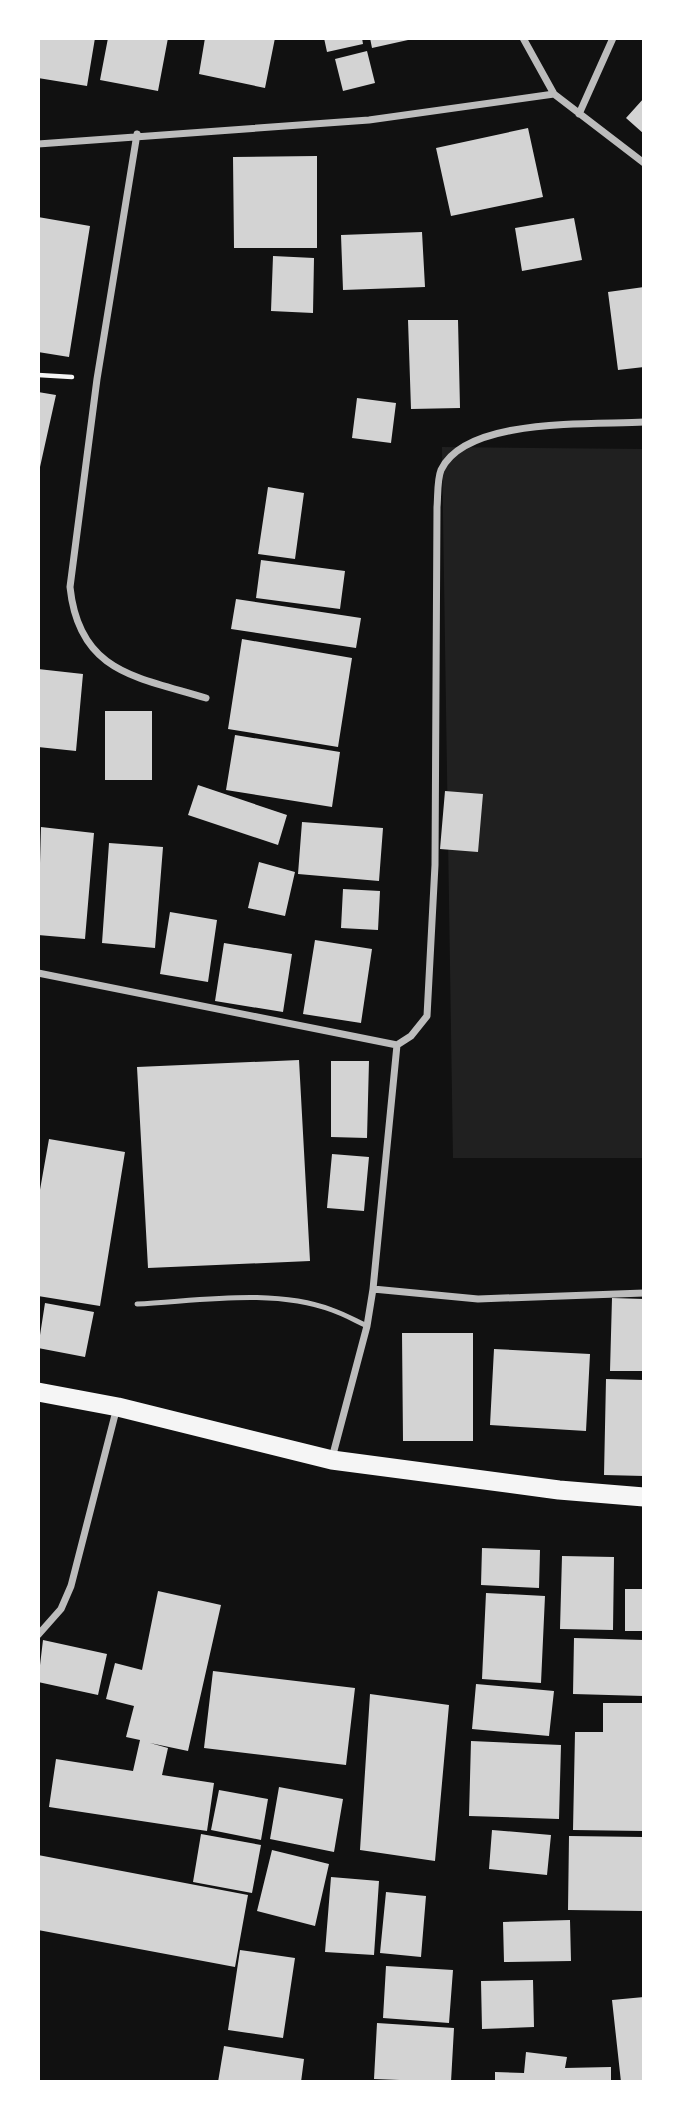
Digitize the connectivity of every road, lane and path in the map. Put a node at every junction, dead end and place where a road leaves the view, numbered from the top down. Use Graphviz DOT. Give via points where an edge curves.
graph roads {
  1 [pos="523,38"];
  2 [pos="613,38"];
  3 [pos="555,94"];
  4 [pos="579,114"];
  5 [pos="137,134"];
  6 [pos="38,144"];
  7 [pos="643,163"];
  8 [pos="643,422"];
  9 [pos="206,698"];
  10 [pos="38,973"];
  11 [pos="397,1045"];
  12 [pos="373,1289"];
  13 [pos="643,1293"];
  14 [pos="137,1304"];
  15 [pos="367,1326"];
  16 [pos="38,1392"];
  17 [pos="117,1407"];
  18 [pos="332,1460"];
  19 [pos="643,1497"];
  20 [pos="38,1635"];
  1 -- 3 [label="street"];
  2 -- 4 [label="street"];
  3 -- 4 [label="street"];
  3 -- 5 [label="street" via="369,120"];
  4 -- 7 [label="street"];
  5 -- 6 [label="street"];
  5 -- 9 [label="street" via="69,587 73,616 102,659 126,674"];
  8 -- 11 [label="street" via="502,430 455,450 440,471 435,864 427,1016"];
  10 -- 11 [label="street"];
  11 -- 12 [label="street"];
  12 -- 13 [label="street" via="478,1299"];
  12 -- 15 [label="street"];
  14 -- 15 [label="lane" via="300,1302"];
  15 -- 18 [label="street"];
  16 -- 17 [label="highway"];
  17 -- 18 [label="highway"];
  17 -- 20 [label="street" via="71,1586 61,1609"];
  18 -- 19 [label="highway"];
}
